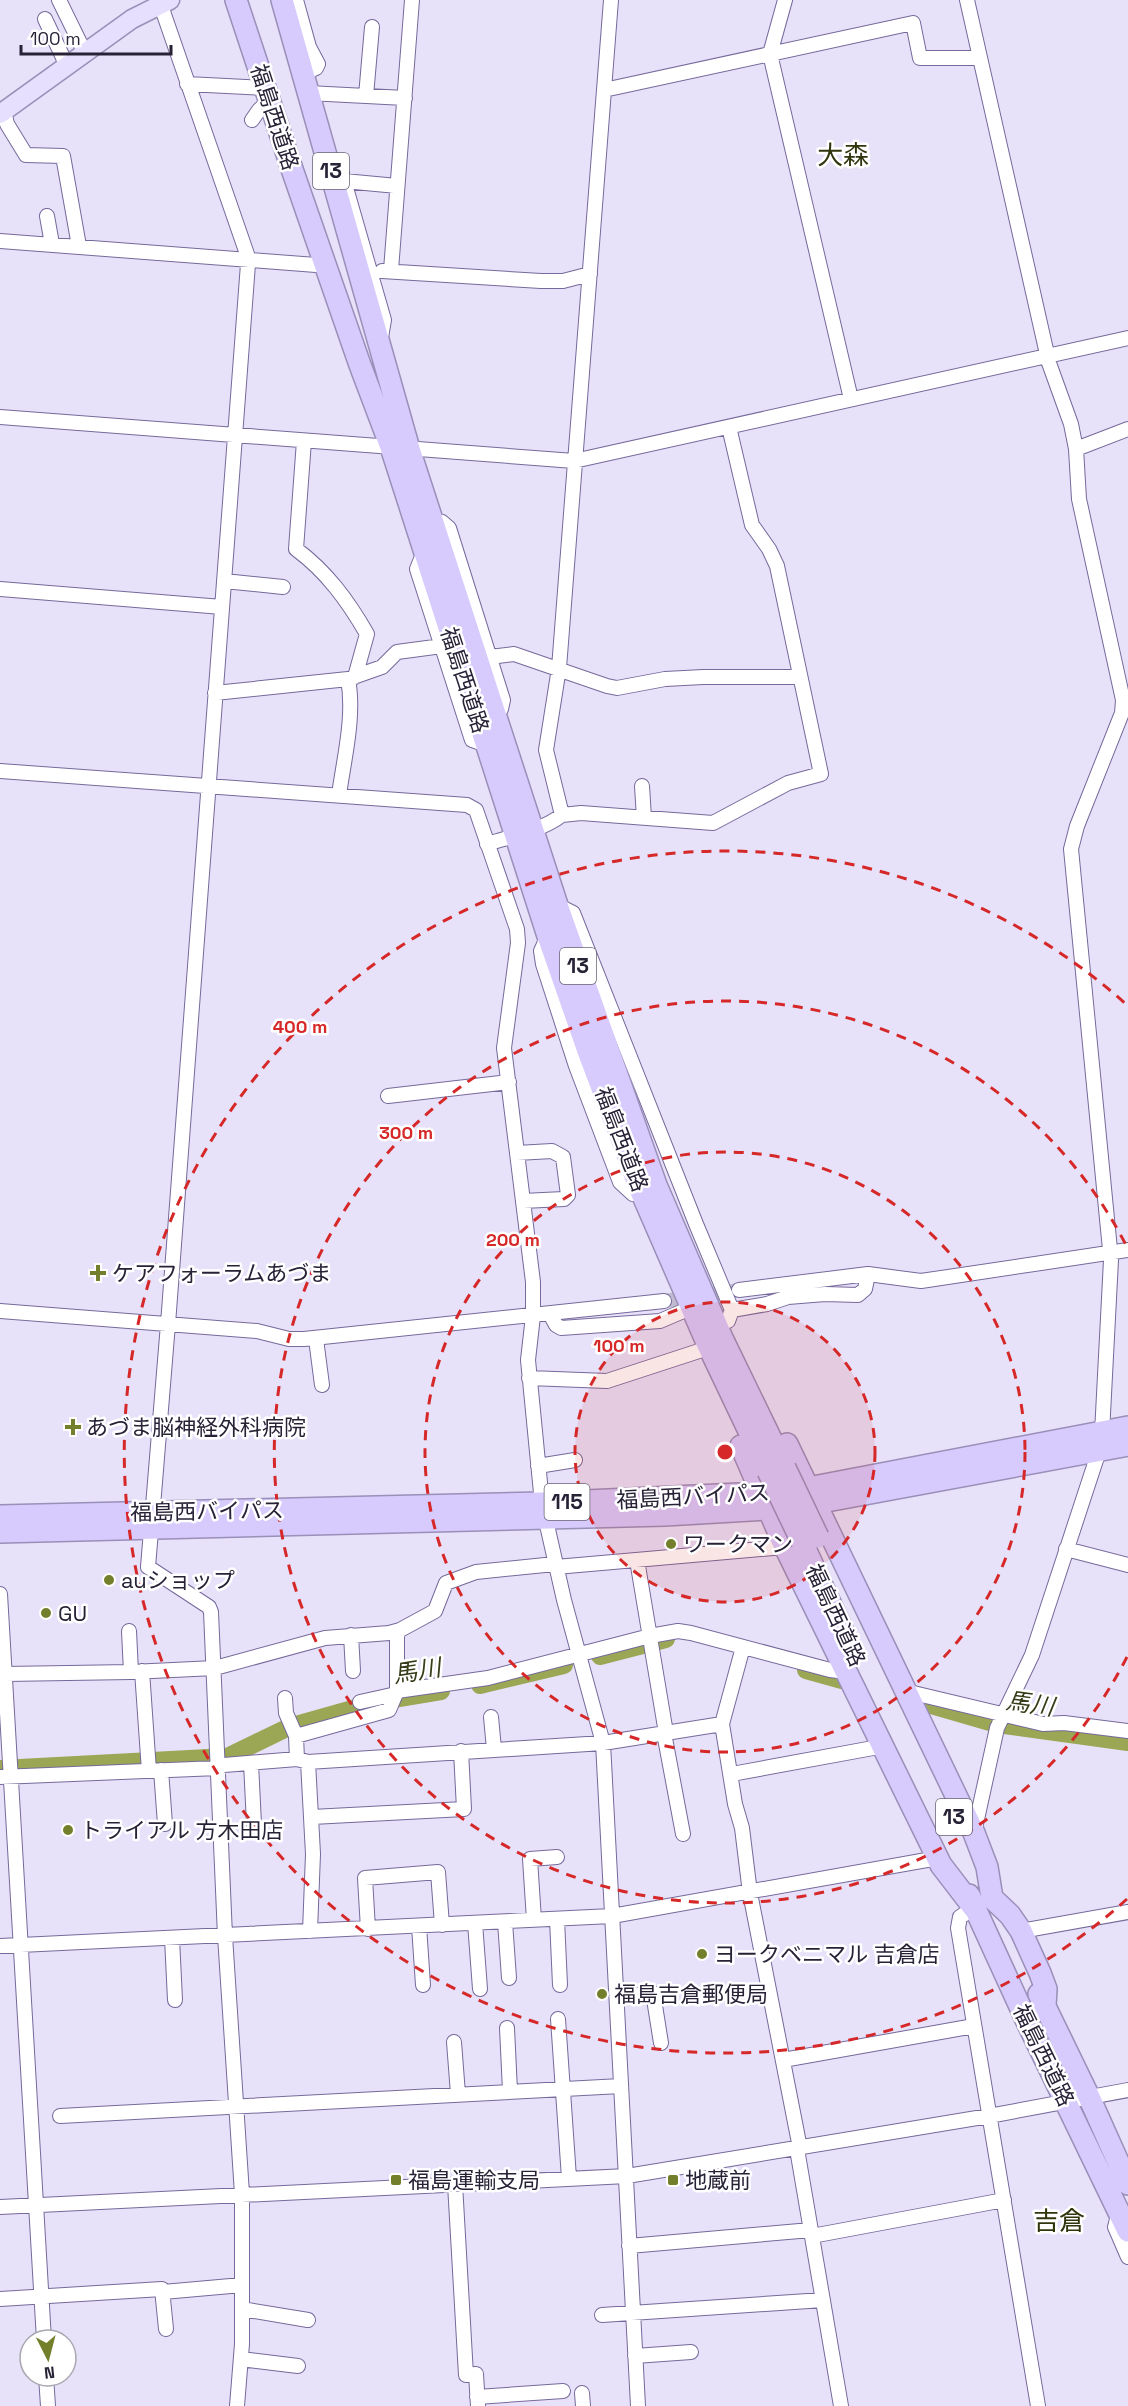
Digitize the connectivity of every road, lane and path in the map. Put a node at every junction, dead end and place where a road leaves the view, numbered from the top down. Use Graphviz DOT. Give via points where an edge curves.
graph roads {
  1 [pos="59,0"];
  2 [pos="236,0"];
  3 [pos="282,0"];
  4 [pos="296,0"];
  5 [pos="412,0"];
  6 [pos="611,0"];
  7 [pos="785,0"];
  8 [pos="967,0"];
  9 [pos="163,1"];
  10 [pos="45,19"];
  11 [pos="372,27"];
  12 [pos="85,53"];
  13 [pos="770,54"];
  14 [pos="980,58"];
  15 [pos="67,66"];
  16 [pos="188,84"];
  17 [pos="306,84"];
  18 [pos="604,90"];
  19 [pos="268,94"];
  20 [pos="366,96"];
  21 [pos="405,98"];
  22 [pos="2,113"];
  23 [pos="252,120"];
  24 [pos="293,172"];
  25 [pos="344,181"];
  26 [pos="397,186"];
  27 [pos="47,216"];
  28 [pos="0,241"];
  29 [pos="52,244"];
  30 [pos="79,246"];
  31 [pos="248,259"];
  32 [pos="316,265"];
  33 [pos="391,270"];
  34 [pos="371,272"];
  35 [pos="590,274"];
  36 [pos="1128,338"];
  37 [pos="379,342"];
  38 [pos="1047,355"];
  39 [pos="360,365"];
  40 [pos="851,399"];
  41 [pos="0,417"];
  42 [pos="729,427"];
  43 [pos="1128,429"];
  44 [pos="235,436"];
  45 [pos="304,441"];
  46 [pos="400,448"];
  47 [pos="1076,449"];
  48 [pos="574,461"];
  49 [pos="432,521"];
  50 [pos="424,552"];
  51 [pos="224,582"];
  52 [pos="283,587"];
  53 [pos="0,589"];
  54 [pos="222,607"];
  55 [pos="442,646"];
  56 [pos="490,657"];
  57 [pos="559,668"];
  58 [pos="800,677"];
  59 [pos="352,678"];
  60 [pos="215,693"];
  61 [pos="495,715"];
  62 [pos="486,745"];
  63 [pos="0,771"];
  64 [pos="207,786"];
  65 [pos="642,786"];
  66 [pos="339,795"];
  67 [pos="562,815"];
  68 [pos="644,818"];
  69 [pos="524,833"];
  70 [pos="488,844"];
  71 [pos="557,905"];
  72 [pos="548,936"];
  73 [pos="595,1014"];
  74 [pos="588,1051"];
  75 [pos="508,1082"];
  76 [pos="388,1096"];
  77 [pos="517,1153"];
  78 [pos="633,1194"];
  79 [pos="523,1201"];
  80 [pos="1128,1250"];
  81 [pos="1111,1253"];
  82 [pos="868,1274"];
  83 [pos="740,1290"];
  84 [pos="673,1307"];
  85 [pos="0,1311"];
  86 [pos="550,1314"];
  87 [pos="533,1316"];
  88 [pos="730,1316"];
  89 [pos="168,1324"];
  90 [pos="316,1339"];
  91 [pos="699,1351"];
  92 [pos="529,1378"];
  93 [pos="322,1385"];
  94 [pos="1128,1428"];
  95 [pos="1101,1442"];
  96 [pos="1128,1444"];
  97 [pos="575,1460"];
  98 [pos="538,1466"];
  99 [pos="777,1469"];
  100 [pos="812,1495"];
  101 [pos="765,1501"];
  102 [pos="544,1511"];
  103 [pos="0,1516"];
  104 [pos="151,1521"];
  105 [pos="0,1533"];
  106 [pos="802,1542"];
  107 [pos="1066,1549"];
  108 [pos="637,1560"];
  109 [pos="556,1565"];
  110 [pos="1128,1565"];
  111 [pos="0,1594"];
  112 [pos="129,1631"];
  113 [pos="397,1631"];
  114 [pos="351,1635"];
  115 [pos="652,1641"];
  116 [pos="742,1651"];
  117 [pos="580,1660"];
  118 [pos="214,1668"];
  119 [pos="136,1671"];
  120 [pos="353,1671"];
  121 [pos="847,1672"];
  122 [pos="5,1674"];
  123 [pos="905,1691"];
  124 [pos="395,1696"];
  125 [pos="285,1698"];
  126 [pos="360,1702"];
  127 [pos="491,1717"];
  128 [pos="1000,1721"];
  129 [pos="722,1724"];
  130 [pos="292,1729"];
  131 [pos="1128,1731"];
  132 [pos="665,1733"];
  133 [pos="603,1743"];
  134 [pos="884,1746"];
  135 [pos="494,1749"];
  136 [pos="461,1751"];
  137 [pos="218,1760"];
  138 [pos="303,1761"];
  139 [pos="251,1763"];
  140 [pos="152,1765"];
  141 [pos="732,1774"];
  142 [pos="8,1776"];
  143 [pos="312,1816"];
  144 [pos="165,1824"];
  145 [pos="254,1824"];
  146 [pos="974,1833"];
  147 [pos="682,1834"];
  148 [pos="556,1857"];
  149 [pos="938,1858"];
  150 [pos="750,1893"];
  151 [pos="983,1903"];
  152 [pos="1128,1912"];
  153 [pos="612,1916"];
  154 [pos="557,1919"];
  155 [pos="534,1920"];
  156 [pos="505,1922"];
  157 [pos="475,1923"];
  158 [pos="442,1925"];
  159 [pos="418,1926"];
  160 [pos="368,1929"];
  161 [pos="310,1931"];
  162 [pos="1021,1931"];
  163 [pos="225,1936"];
  164 [pos="172,1938"];
  165 [pos="22,1944"];
  166 [pos="0,1946"];
  167 [pos="509,1978"];
  168 [pos="423,1985"];
  169 [pos="560,1985"];
  170 [pos="480,1989"];
  171 [pos="617,1998"];
  172 [pos="175,2000"];
  173 [pos="1045,2006"];
  174 [pos="558,2019"];
  175 [pos="974,2026"];
  176 [pos="507,2028"];
  177 [pos="454,2042"];
  178 [pos="661,2043"];
  179 [pos="783,2060"];
  180 [pos="621,2085"];
  181 [pos="564,2089"];
  182 [pos="1128,2090"];
  183 [pos="510,2091"];
  184 [pos="458,2094"];
  185 [pos="1089,2097"];
  186 [pos="1067,2102"];
  187 [pos="235,2106"];
  188 [pos="60,2116"];
  189 [pos="989,2116"];
  190 [pos="798,2148"];
  191 [pos="1126,2174"];
  192 [pos="627,2176"];
  193 [pos="569,2178"];
  194 [pos="455,2184"];
  195 [pos="242,2194"];
  196 [pos="1004,2200"];
  197 [pos="36,2205"];
  198 [pos="0,2206"];
  199 [pos="1124,2221"];
  200 [pos="812,2233"];
  201 [pos="629,2246"];
  202 [pos="1128,2257"];
  203 [pos="242,2285"];
  204 [pos="163,2292"];
  205 [pos="42,2296"];
  206 [pos="0,2299"];
  207 [pos="823,2300"];
  208 [pos="242,2309"];
  209 [pos="633,2313"];
  210 [pos="602,2315"];
  211 [pos="308,2320"];
  212 [pos="43,2328"];
  213 [pos="166,2329"];
  214 [pos="691,2352"];
  215 [pos="635,2356"];
  216 [pos="241,2360"];
  217 [pos="298,2366"];
  218 [pos="47,2388"];
  219 [pos="563,2391"];
  220 [pos="477,2401"];
  221 [pos="48,2406"];
  222 [pos="237,2406"];
  223 [pos="638,2406"];
  224 [pos="840,2406"];
  225 [pos="1038,2406"];
  1 -- 12 [label="street"];
  2 -- 19 [label="highway, 福島西道路 / 13"];
  3 -- 17 [label="highway, 福島西道路 / 13"];
  4 -- 17 [label="street" via="318,64"];
  5 -- 21 [label="street"];
  6 -- 18 [label="street"];
  7 -- 13 [label="street"];
  8 -- 14 [label="street"];
  9 -- 12 [label="main road"];
  9 -- 16 [label="street"];
  10 -- 15 [label="street"];
  11 -- 20 [label="street"];
  12 -- 15 [label="main road"];
  13 -- 14 [label="street" via="913,23 920,58"];
  13 -- 18 [label="street"];
  13 -- 40 [label="street"];
  14 -- 38 [label="street"];
  15 -- 22 [label="main road"];
  16 -- 19 [label="street"];
  16 -- 31 [label="street"];
  17 -- 20 [label="street"];
  17 -- 25 [label="street" via="320,104"];
  17 -- 37 [label="highway, 福島西道路 / 13"];
  18 -- 35 [label="street"];
  19 -- 23 [label="street"];
  19 -- 24 [label="highway, 福島西道路 / 13"];
  20 -- 21 [label="street"];
  21 -- 26 [label="street"];
  22 -- 30 [label="street" via="26,155 63,156"];
  24 -- 32 [label="street" via="288,180"];
  24 -- 39 [label="highway, 福島西道路 / 13"];
  25 -- 26 [label="street"];
  25 -- 34 [label="street"];
  26 -- 33 [label="street"];
  27 -- 29 [label="street"];
  28 -- 29 [label="street"];
  29 -- 30 [label="street"];
  30 -- 31 [label="street"];
  31 -- 32 [label="street"];
  31 -- 44 [label="street"];
  32 -- 39 [label="street" via="349,358"];
  33 -- 34 [label="street"];
  33 -- 35 [label="street" via="541,281"];
  34 -- 37 [label="street" via="384,320"];
  35 -- 48 [label="street"];
  36 -- 38 [label="street"];
  37 -- 46 [label="highway, 福島西道路 / 13"];
  38 -- 40 [label="street"];
  38 -- 47 [label="street"];
  39 -- 46 [label="highway, 福島西道路 / 13"];
  40 -- 42 [label="street"];
  41 -- 44 [label="street"];
  42 -- 48 [label="street"];
  42 -- 58 [label="street" via="752,525 777,566"];
  43 -- 47 [label="street"];
  44 -- 45 [label="street"];
  44 -- 51 [label="street"];
  45 -- 46 [label="street"];
  45 -- 59 [label="street" via="296,549 332,582 367,634"];
  46 -- 48 [label="street"];
  46 -- 49 [label="highway, 福島西道路 / 13"];
  46 -- 50 [label="highway, 福島西道路 / 13"];
  47 -- 81 [label="street" via="1079,499 1123,700 1122,713 1071,849"];
  48 -- 57 [label="street"];
  49 -- 56 [label="street" via="449,528"];
  49 -- 61 [label="highway, 福島西道路 / 13"];
  50 -- 55 [label="street" via="417,569"];
  50 -- 62 [label="highway, 福島西道路 / 13"];
  51 -- 52 [label="street"];
  51 -- 54 [label="street"];
  53 -- 54 [label="street"];
  54 -- 60 [label="street"];
  55 -- 59 [label="street" via="397,652 382,667"];
  55 -- 62 [label="street" via="472,740"];
  56 -- 57 [label="street" via="514,654"];
  56 -- 61 [label="street" via="503,700"];
  57 -- 58 [label="street" via="617,688 665,679"];
  57 -- 67 [label="street" via="546,750"];
  58 -- 68 [label="street" via="821,774 788,783 713,823"];
  59 -- 60 [label="street"];
  59 -- 66 [label="street"];
  60 -- 64 [label="street"];
  61 -- 69 [label="highway, 福島西道路 / 13"];
  62 -- 69 [label="highway, 福島西道路 / 13"];
  63 -- 64 [label="street"];
  64 -- 66 [label="street"];
  64 -- 89 [label="street"];
  65 -- 68 [label="street"];
  66 -- 70 [label="street" via="467,805 476,810"];
  67 -- 68 [label="street"];
  67 -- 69 [label="street"];
  69 -- 70 [label="street"];
  69 -- 71 [label="highway, 福島西道路 / 13"];
  69 -- 72 [label="highway, 福島西道路 / 13"];
  70 -- 75 [label="street" via="519,943 504,1048"];
  71 -- 73 [label="highway, 福島西道路 / 13"];
  71 -- 88 [label="street" via="573,913"];
  72 -- 74 [label="highway, 福島西道路 / 13"];
  72 -- 78 [label="street" via="541,951 543,964 576,1066 620,1182"];
  73 -- 88 [label="highway" via="621,1059 703,1269"];
  73 -- 99 [label="highway, 福島西道路 / 13" via="656,1185"];
  74 -- 78 [label="highway" via="589,1082"];
  74 -- 99 [label="highway, 福島西道路 / 13" via="640,1189 708,1345"];
  75 -- 76 [label="street"];
  75 -- 77 [label="street"];
  77 -- 79 [label="street"];
  77 -- 79 [label="street" via="552,1151 566,1165 568,1195 564,1199"];
  78 -- 84 [label="highway"];
  79 -- 87 [label="street"];
  80 -- 81 [label="street"];
  81 -- 82 [label="street" via="921,1281"];
  81 -- 95 [label="street"];
  82 -- 83 [label="street"];
  82 -- 88 [label="street" via="865,1289 858,1295 788,1297"];
  84 -- 86 [label="street"];
  84 -- 86 [label="street" via="660,1321 561,1328"];
  84 -- 91 [label="highway"];
  85 -- 89 [label="street"];
  86 -- 87 [label="street"];
  87 -- 90 [label="street"];
  87 -- 92 [label="street"];
  88 -- 100 [label="highway"];
  89 -- 90 [label="street"];
  89 -- 104 [label="street"];
  90 -- 93 [label="street"];
  91 -- 92 [label="street" via="607,1381"];
  91 -- 101 [label="highway"];
  92 -- 98 [label="street"];
  94 -- 95 [label="highway, 福島西バイパス / 115"];
  95 -- 96 [label="highway, 福島西バイパス / 115"];
  95 -- 100 [label="highway, 福島西バイパス / 115"];
  95 -- 107 [label="street"];
  97 -- 98 [label="street"];
  98 -- 102 [label="street"];
  99 -- 106 [label="highway, 福島西道路 / 13, bridge"];
  100 -- 101 [label="highway, 福島西バイパス / 115"];
  100 -- 123 [label="highway"];
  101 -- 102 [label="highway, 福島西バイパス / 115"];
  101 -- 106 [label="highway"];
  102 -- 104 [label="highway, 福島西バイパス / 115"];
  102 -- 109 [label="street"];
  103 -- 104 [label="highway, 福島西バイパス / 115"];
  104 -- 105 [label="highway, 福島西バイパス / 115"];
  104 -- 118 [label="street" via="148,1567 209,1606"];
  106 -- 108 [label="street"];
  106 -- 121 [label="highway"];
  106 -- 151 [label="highway, 福島西道路 / 13" via="957,1866"];
  107 -- 110 [label="street"];
  107 -- 128 [label="street" via="1032,1655"];
  108 -- 109 [label="street"];
  108 -- 115 [label="street"];
  109 -- 113 [label="street" via="476,1572 446,1583 435,1611"];
  109 -- 117 [label="street"];
  111 -- 122 [label="street"];
  112 -- 119 [label="street"];
  113 -- 114 [label="street"];
  113 -- 124 [label="street"];
  114 -- 118 [label="street" via="325,1638"];
  114 -- 120 [label="street"];
  115 -- 116 [label="street" via="678,1631"];
  115 -- 117 [label="street"];
  115 -- 132 [label="street"];
  116 -- 121 [label="street"];
  116 -- 129 [label="street"];
  117 -- 124 [label="street"];
  117 -- 133 [label="street"];
  118 -- 119 [label="street"];
  118 -- 137 [label="street"];
  119 -- 122 [label="street"];
  119 -- 140 [label="street"];
  121 -- 134 [label="highway"];
  122 -- 142 [label="street"];
  123 -- 128 [label="street"];
  123 -- 146 [label="highway"];
  124 -- 126 [label="street"];
  124 -- 130 [label="street" via="389,1710"];
  125 -- 130 [label="street"];
  127 -- 135 [label="street"];
  128 -- 131 [label="street"];
  128 -- 146 [label="street"];
  129 -- 132 [label="street"];
  129 -- 141 [label="street"];
  130 -- 138 [label="street"];
  132 -- 133 [label="street"];
  132 -- 147 [label="street"];
  133 -- 135 [label="street"];
  133 -- 153 [label="street"];
  134 -- 141 [label="street"];
  134 -- 149 [label="highway"];
  135 -- 136 [label="street"];
  136 -- 138 [label="street"];
  136 -- 143 [label="street" via="464,1809"];
  137 -- 139 [label="street" via="224,1765"];
  137 -- 140 [label="street"];
  137 -- 163 [label="street"];
  138 -- 139 [label="street"];
  138 -- 143 [label="street"];
  139 -- 145 [label="street"];
  140 -- 142 [label="street"];
  140 -- 144 [label="street"];
  141 -- 150 [label="street"];
  142 -- 165 [label="street"];
  143 -- 161 [label="street"];
  146 -- 151 [label="highway" via="987,1867"];
  148 -- 155 [label="street" via="530,1859"];
  149 -- 150 [label="street"];
  149 -- 151 [label="highway"];
  150 -- 153 [label="street"];
  150 -- 179 [label="street"];
  151 -- 162 [label="highway" via="1010,1915"];
  151 -- 173 [label="highway, 福島西道路 / 13"];
  151 -- 175 [label="street" via="960,1917 958,1928"];
  151 -- 186 [label="highway, 福島西道路 / 13"];
  152 -- 162 [label="street"];
  153 -- 154 [label="street"];
  153 -- 171 [label="street"];
  154 -- 155 [label="street"];
  154 -- 169 [label="street"];
  155 -- 156 [label="street"];
  156 -- 157 [label="street"];
  156 -- 167 [label="street"];
  157 -- 158 [label="street"];
  157 -- 170 [label="street"];
  158 -- 159 [label="street"];
  158 -- 160 [label="street" via="438,1872 365,1878"];
  159 -- 160 [label="street"];
  159 -- 168 [label="street"];
  160 -- 161 [label="street"];
  161 -- 163 [label="street"];
  162 -- 173 [label="highway" via="1046,1989"];
  163 -- 164 [label="street"];
  163 -- 187 [label="street"];
  164 -- 165 [label="street"];
  164 -- 172 [label="street"];
  165 -- 166 [label="street"];
  165 -- 197 [label="street"];
  171 -- 178 [label="street" via="653,1993"];
  171 -- 180 [label="street"];
  173 -- 185 [label="highway, 福島西道路 / 13"];
  174 -- 181 [label="street"];
  175 -- 179 [label="street"];
  175 -- 189 [label="street"];
  176 -- 183 [label="street"];
  177 -- 184 [label="street"];
  179 -- 190 [label="street"];
  180 -- 181 [label="street"];
  180 -- 192 [label="street"];
  181 -- 183 [label="street"];
  181 -- 193 [label="street"];
  182 -- 185 [label="street"];
  183 -- 184 [label="street"];
  184 -- 187 [label="street"];
  185 -- 186 [label="street"];
  185 -- 191 [label="highway, 福島西道路 / 13"];
  186 -- 189 [label="street"];
  186 -- 199 [label="highway, 福島西道路 / 13"];
  187 -- 188 [label="street"];
  187 -- 195 [label="street"];
  189 -- 190 [label="street"];
  189 -- 196 [label="street"];
  190 -- 192 [label="street"];
  190 -- 200 [label="street"];
  192 -- 193 [label="street"];
  192 -- 201 [label="street"];
  193 -- 194 [label="street"];
  194 -- 195 [label="street"];
  194 -- 220 [label="street" via="466,2375 476,2374"];
  195 -- 197 [label="street"];
  195 -- 203 [label="street"];
  196 -- 200 [label="street"];
  196 -- 225 [label="street"];
  197 -- 198 [label="street"];
  197 -- 205 [label="street"];
  199 -- 202 [label="street" via="1114,2227"];
  200 -- 201 [label="street"];
  200 -- 207 [label="street"];
  201 -- 209 [label="street"];
  203 -- 204 [label="street"];
  203 -- 208 [label="street"];
  204 -- 205 [label="street" via="162,2289"];
  204 -- 213 [label="street"];
  205 -- 206 [label="street"];
  205 -- 212 [label="street"];
  207 -- 209 [label="street"];
  207 -- 224 [label="street"];
  208 -- 211 [label="street"];
  208 -- 216 [label="street"];
  209 -- 210 [label="street"];
  209 -- 215 [label="street"];
  214 -- 215 [label="street"];
  215 -- 223 [label="street"];
  216 -- 217 [label="street"];
  216 -- 222 [label="street"];
  218 -- 221 [label="street"];
  219 -- 220 [label="street"];
}
